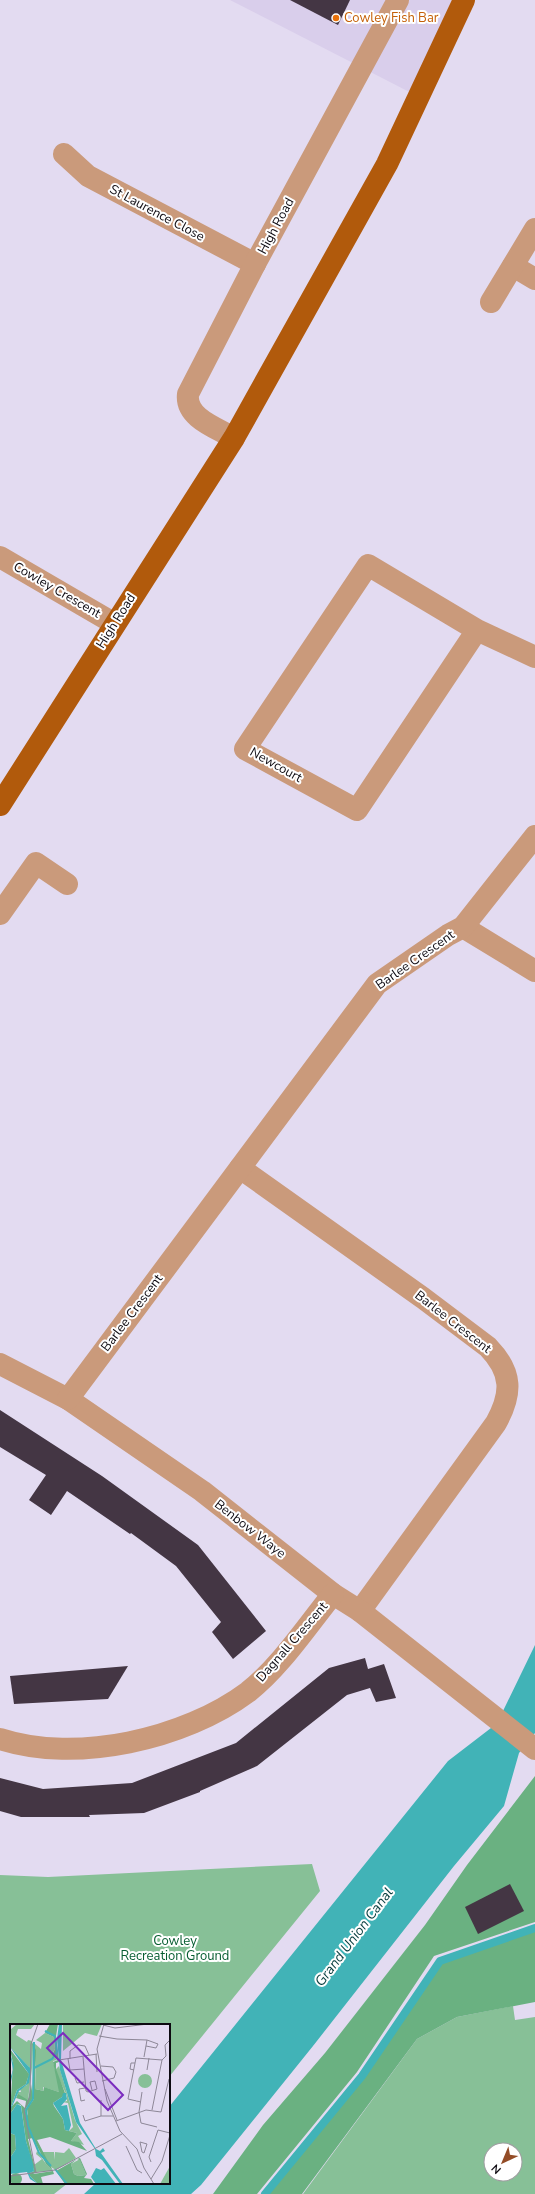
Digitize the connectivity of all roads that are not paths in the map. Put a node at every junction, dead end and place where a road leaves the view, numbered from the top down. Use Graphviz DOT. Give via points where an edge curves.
graph roads {
  1 [pos="398,0"];
  2 [pos="464,0"];
  3 [pos="64,154"];
  4 [pos="535,229"];
  5 [pos="255,264"];
  6 [pos="513,266"];
  7 [pos="535,279"];
  8 [pos="491,302"];
  9 [pos="234,438"];
  10 [pos="0,557"];
  11 [pos="115,624"];
  12 [pos="477,630"];
  13 [pos="535,657"];
  14 [pos="0,806"];
  15 [pos="535,836"];
  16 [pos="67,884"];
  17 [pos="0,914"];
  18 [pos="464,927"];
  19 [pos="535,971"];
  20 [pos="240,1168"];
  21 [pos="0,1364"];
  22 [pos="68,1399"];
  23 [pos="333,1594"];
  24 [pos="360,1611"];
  25 [pos="0,1739"];
  26 [pos="535,1749"];
  1 -- 5 [label="street, High Road"];
  2 -- 9 [label="main road, High Road" via="387,164"];
  3 -- 5 [label="street, St Laurence Close" via="88,176"];
  4 -- 6 [label="street"];
  5 -- 9 [label="street, High Road" via="188,394 189,406 195,415"];
  6 -- 7 [label="street"];
  6 -- 8 [label="street"];
  9 -- 11 [label="main road, High Road"];
  10 -- 11 [label="street, Cowley Crescent"];
  11 -- 14 [label="main road, High Road"];
  12 -- 12 [label="street, Newcourt" via="368,565 245,749 357,810"];
  12 -- 13 [label="street, Newcourt"];
  15 -- 18 [label="street"];
  16 -- 17 [label="street" via="36,863"];
  18 -- 19 [label="street"];
  18 -- 20 [label="street, Barlee Crescent" via="448,935 377,984"];
  20 -- 22 [label="street, Barlee Crescent"];
  20 -- 24 [label="street, Barlee Crescent" via="488,1347 496,1356 508,1385 508,1396 496,1423"];
  21 -- 22 [label="street, Benbow Waye"];
  22 -- 23 [label="street, Benbow Waye" via="202,1491"];
  23 -- 24 [label="street, Benbow Waye"];
  23 -- 25 [label="street, Dagnall Crescent" via="271,1670 248,1691 188,1726 103,1748 56,1748"];
  24 -- 26 [label="street, Benbow Waye"];
}
